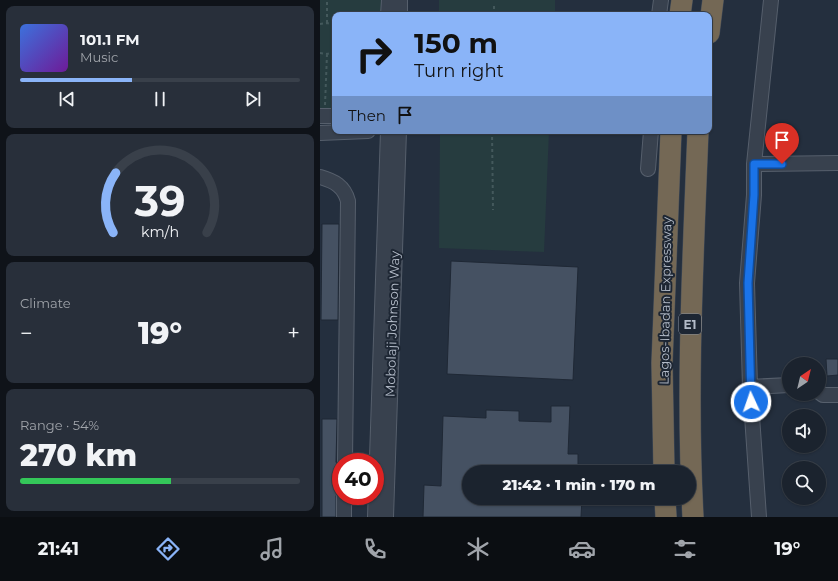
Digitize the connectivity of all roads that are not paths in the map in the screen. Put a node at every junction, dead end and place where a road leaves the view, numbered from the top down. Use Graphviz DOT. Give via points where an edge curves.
graph roads {
  1 [pos="388,0"];
  2 [pos="400,0"];
  3 [pos="660,0"];
  4 [pos="682,0"];
  5 [pos="713,0"];
  6 [pos="771,0"];
  7 [pos="388,12"];
  8 [pos="400,12"];
  9 [pos="659,12"];
  10 [pos="680,12"];
  11 [pos="712,12"];
  12 [pos="332,132"];
  13 [pos="320,133"];
  14 [pos="388,134"];
  15 [pos="399,134"];
  16 [pos="651,134"];
  17 [pos="671,134"];
  18 [pos="698,134"];
  19 [pos="838,163"];
  20 [pos="754,164"];
  21 [pos="648,169"];
  22 [pos="320,177"];
  23 [pos="782,385"];
  24 [pos="750,387"];
  25 [pos="826,395"];
  26 [pos="838,395"];
  27 [pos="345,453"];
  28 [pos="664,465"];
  29 [pos="344,505"];
  30 [pos="665,505"];
  31 [pos="344,517"];
  32 [pos="374,517"];
  33 [pos="386,517"];
  34 [pos="666,517"];
  35 [pos="693,517"];
  36 [pos="759,517"];
  1 -- 7 [label="street"];
  2 -- 8 [label="street"];
  3 -- 9 [label="street"];
  4 -- 10 [label="highway"];
  5 -- 11 [label="highway"];
  6 -- 20 [label="street"];
  12 -- 13 [label="street"];
  14 -- 32 [label="street, Mobolaji Johnson Way"];
  15 -- 33 [label="street, Mobolaji Johnson Way"];
  16 -- 21 [label="street"];
  17 -- 28 [label="highway, Lagos-Ibadan Expressway / E1" via="662,363"];
  18 -- 35 [label="highway, Lagos-Ibadan Expressway / E1" via="690,345 690,464"];
  19 -- 20 [label="street"];
  20 -- 24 [label="street" via="748,283"];
  22 -- 27 [label="street" via="336,182 346,193 348,201"];
  23 -- 24 [label="street"];
  24 -- 36 [label="street"];
  25 -- 26 [label="street"];
  29 -- 31 [label="street"];
  30 -- 34 [label="highway"];
}
